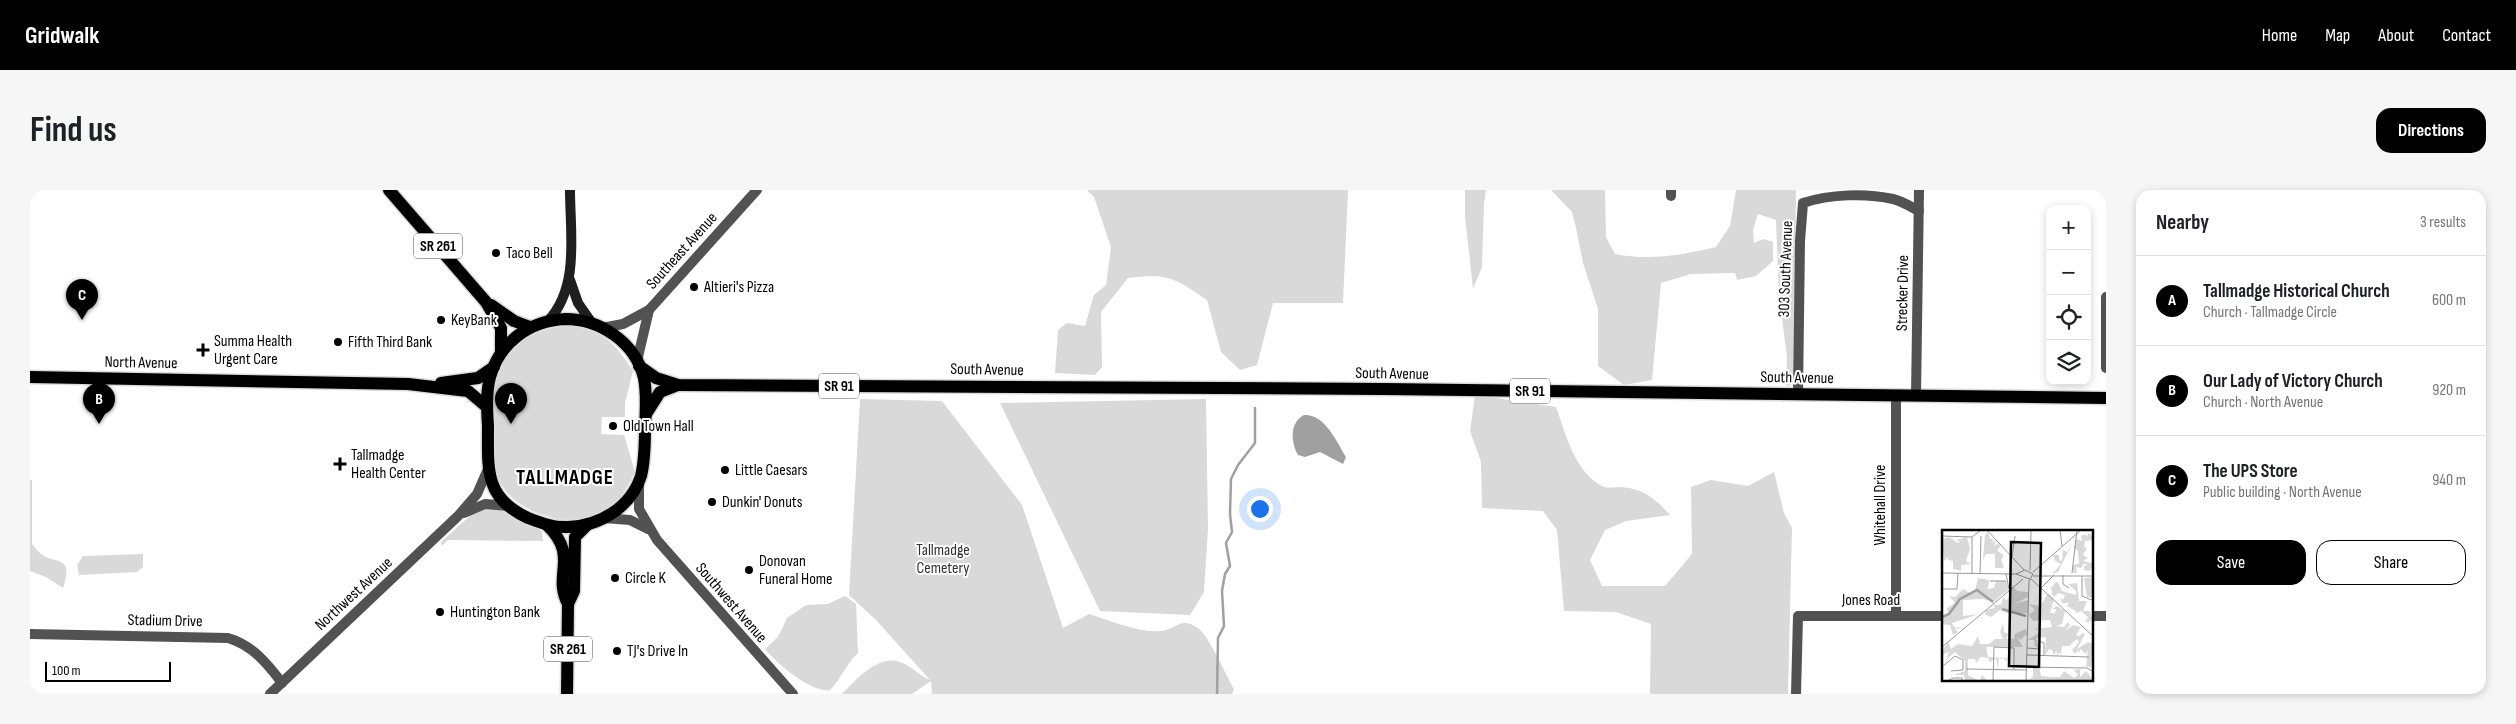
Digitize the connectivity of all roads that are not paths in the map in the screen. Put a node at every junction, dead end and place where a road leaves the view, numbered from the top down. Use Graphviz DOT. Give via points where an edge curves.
graph roads {
  1 [pos="389,190"];
  2 [pos="570,190"];
  3 [pos="757,190"];
  4 [pos="1919,190"];
  5 [pos="1919,211"];
  6 [pos="570,277"];
  7 [pos="2106,297"];
  8 [pos="486,302"];
  9 [pos="649,310"];
  10 [pos="548,320"];
  11 [pos="597,326"];
  12 [pos="530,327"];
  13 [pos="501,352"];
  14 [pos="638,363"];
  15 [pos="494,367"];
  16 [pos="2106,368"];
  17 [pos="30,377"];
  18 [pos="678,385"];
  19 [pos="432,386"];
  20 [pos="1798,395"];
  21 [pos="1896,396"];
  22 [pos="1916,396"];
  23 [pos="2106,398"];
  24 [pos="488,407"];
  25 [pos="646,415"];
  26 [pos="488,468"];
  27 [pos="639,480"];
  28 [pos="508,506"];
  29 [pos="458,516"];
  30 [pos="604,518"];
  31 [pos="588,524"];
  32 [pos="547,525"];
  33 [pos="649,529"];
  34 [pos="568,604"];
  35 [pos="1896,615"];
  36 [pos="1942,616"];
  37 [pos="30,634"];
  38 [pos="282,683"];
  39 [pos="270,694"];
  40 [pos="567,694"];
  41 [pos="793,694"];
  42 [pos="1796,694"];
  1 -- 8 [label="main road, SR 261"];
  2 -- 6 [label="main road"];
  3 -- 9 [label="street, Southeast Avenue"];
  4 -- 5 [label="street, Strecker Drive"];
  5 -- 20 [label="street, 303 South Avenue" via="1895,200 1867,196 1818,198 1803,203"];
  5 -- 22 [label="street, Strecker Drive"];
  6 -- 10 [label="main road" via="562,302"];
  6 -- 11 [label="main road" via="578,303"];
  7 -- 16 [label="street"];
  8 -- 12 [label="main road, SR 261" via="514,321"];
  8 -- 13 [label="main road, SR 261" via="501,328"];
  9 -- 11 [label="street, Southeast Avenue" via="623,324"];
  9 -- 14 [label="street, Southeast Avenue"];
  10 -- 11 [label="main road, SR 91" via="570,319"];
  10 -- 12 [label="main road, SR 91"];
  11 -- 14 [label="main road, SR 91" via="621,340"];
  12 -- 13 [label="main road, SR 91"];
  13 -- 15 [label="main road, SR 91"];
  14 -- 18 [label="main road, South Avenue / SR 91" via="656,378"];
  14 -- 25 [label="main road" via="645,386"];
  15 -- 19 [label="main road, North Avenue" via="478,378"];
  15 -- 24 [label="main road"];
  17 -- 19 [label="main road, North Avenue"];
  18 -- 20 [label="main road, South Avenue / SR 91"];
  18 -- 25 [label="main road" via="660,392"];
  19 -- 24 [label="main road, North Avenue" via="468,391"];
  20 -- 21 [label="main road, South Avenue / SR 91"];
  21 -- 22 [label="main road, South Avenue / SR 91"];
  21 -- 35 [label="street, Whitehall Drive"];
  22 -- 23 [label="main road, South Avenue / SR 91"];
  24 -- 26 [label="main road"];
  25 -- 27 [label="main road" via="644,457"];
  26 -- 28 [label="main road" via="494,489"];
  26 -- 29 [label="street, Northwest Avenue" via="478,494"];
  27 -- 30 [label="main road" via="625,502"];
  27 -- 33 [label="street, Southwest Avenue" via="639,509"];
  28 -- 29 [label="street, Northwest Avenue" via="485,504"];
  28 -- 32 [label="main road"];
  29 -- 38 [label="street, Northwest Avenue"];
  30 -- 31 [label="main road"];
  30 -- 33 [label="street, Southwest Avenue" via="624,518"];
  31 -- 32 [label="main road"];
  31 -- 34 [label="main road, SR 261" via="575,537 574,591"];
  32 -- 34 [label="main road, SR 261" via="563,545 564,594"];
  33 -- 41 [label="street, Southwest Avenue"];
  34 -- 40 [label="main road, SR 261"];
  35 -- 36 [label="street, Jones Road"];
  35 -- 42 [label="street, Jones Road" via="1798,616"];
  37 -- 38 [label="street, Stadium Drive" via="228,638 258,655"];
  38 -- 39 [label="street, Northwest Avenue"];
}
